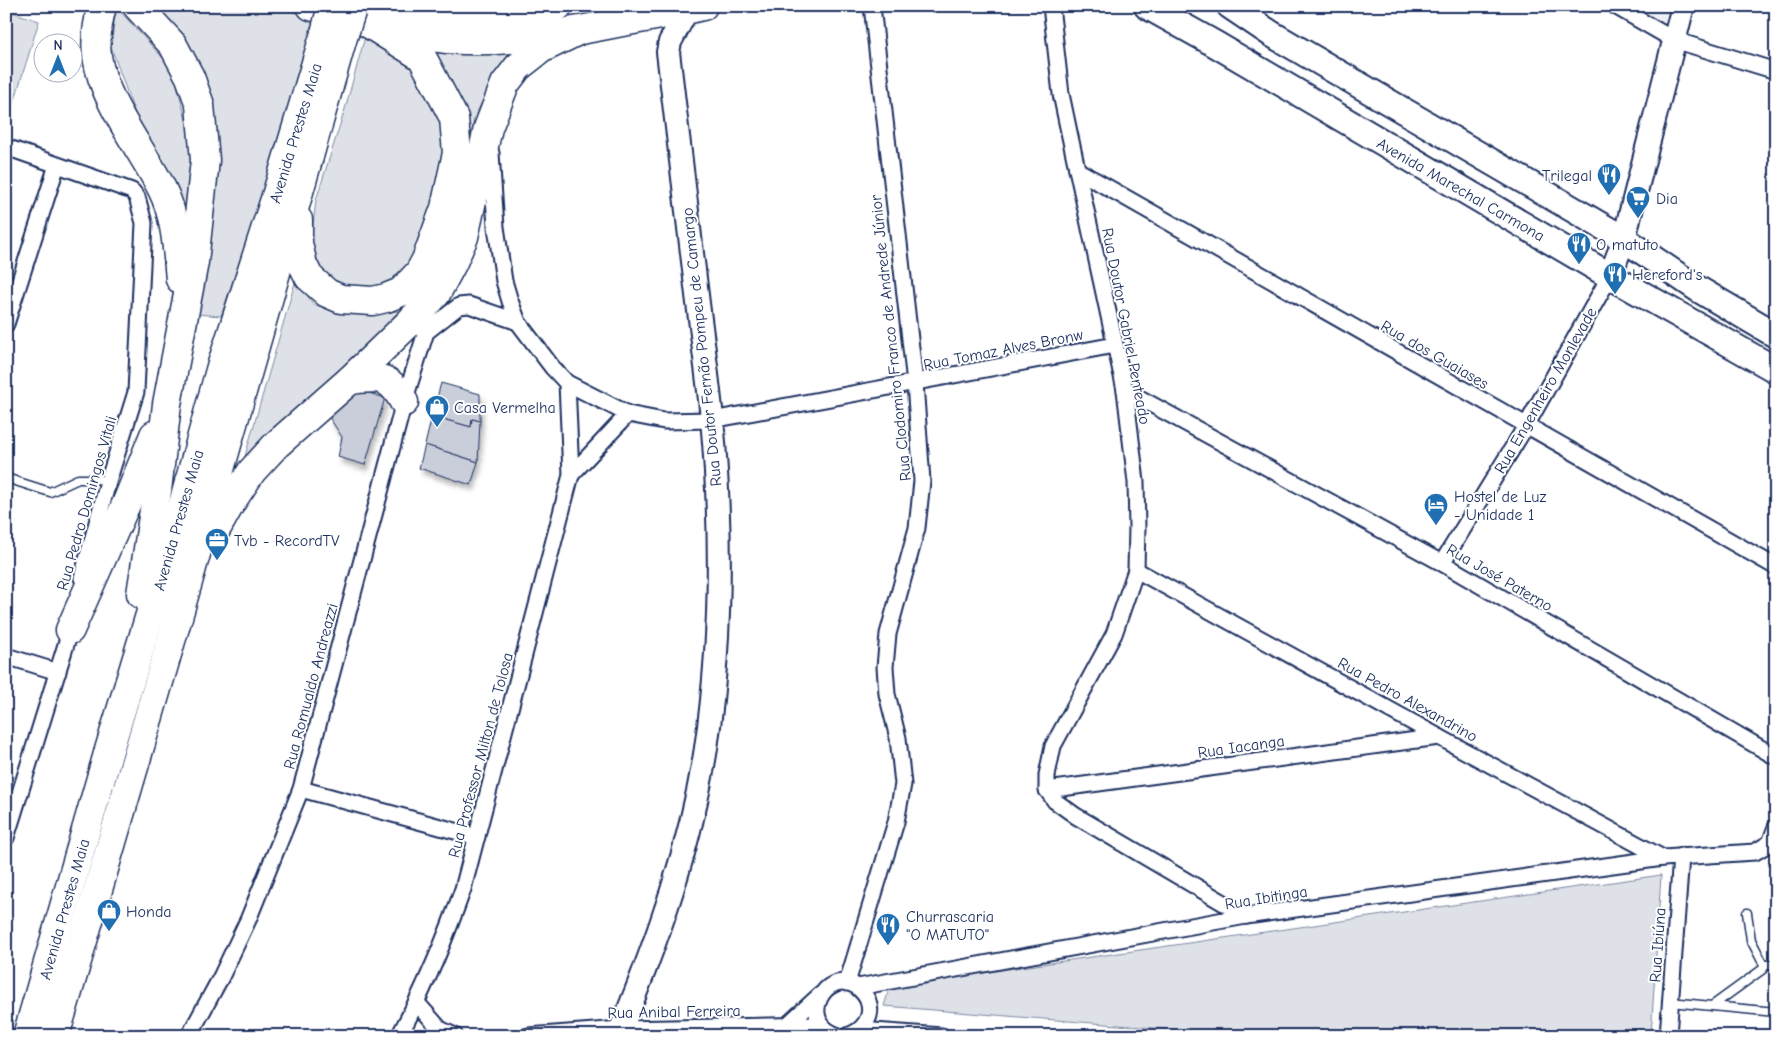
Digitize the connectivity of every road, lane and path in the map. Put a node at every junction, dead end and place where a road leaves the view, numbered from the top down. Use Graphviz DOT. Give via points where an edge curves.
graph roads {
  1 [pos="102,6"];
  2 [pos="136,6"];
  3 [pos="311,6"];
  4 [pos="332,6"];
  5 [pos="490,6"];
  6 [pos="558,6"];
  7 [pos="872,6"];
  8 [pos="1051,6"];
  9 [pos="1147,6"];
  10 [pos="1614,6"];
  11 [pos="1683,6"];
  12 [pos="695,8"];
  13 [pos="1233,8"];
  14 [pos="367,12"];
  15 [pos="532,12"];
  16 [pos="578,31"];
  17 [pos="1270,33"];
  18 [pos="334,35"];
  19 [pos="1674,40"];
  20 [pos="1252,67"];
  21 [pos="1776,71"];
  22 [pos="488,128"];
  23 [pos="6,147"];
  24 [pos="58,165"];
  25 [pos="1077,170"];
  26 [pos="299,196"];
  27 [pos="1624,239"];
  28 [pos="1610,276"];
  29 [pos="518,322"];
  30 [pos="182,323"];
  31 [pos="6,324"];
  32 [pos="1776,335"];
  33 [pos="1115,345"];
  34 [pos="1776,370"];
  35 [pos="350,380"];
  36 [pos="566,383"];
  37 [pos="915,383"];
  38 [pos="1125,390"];
  39 [pos="404,402"];
  40 [pos="167,404"];
  41 [pos="628,414"];
  42 [pos="712,420"];
  43 [pos="1526,426"];
  44 [pos="571,474"];
  45 [pos="6,478"];
  46 [pos="108,482"];
  47 [pos="1442,563"];
  48 [pos="1776,567"];
  49 [pos="1136,570"];
  50 [pos="178,617"];
  51 [pos="70,630"];
  52 [pos="6,656"];
  53 [pos="58,672"];
  54 [pos="1438,737"];
  55 [pos="109,750"];
  56 [pos="1776,757"];
  57 [pos="301,789"];
  58 [pos="1048,790"];
  59 [pos="1776,827"];
  60 [pos="477,837"];
  61 [pos="6,838"];
  62 [pos="1681,856"];
  63 [pos="1663,858"];
  64 [pos="1747,912"];
  65 [pos="1246,916"];
  66 [pos="53,946"];
  67 [pos="1764,965"];
  68 [pos="1776,965"];
  69 [pos="852,985"];
  70 [pos="823,992"];
  71 [pos="1670,1002"];
  72 [pos="417,1003"];
  73 [pos="1712,1006"];
  74 [pos="1776,1012"];
  75 [pos="782,1031"];
  76 [pos="619,1032"];
  77 [pos="831,1033"];
  78 [pos="854,1033"];
  79 [pos="58,1034"];
  80 [pos="16,1036"];
  81 [pos="27,1036"];
  82 [pos="190,1036"];
  83 [pos="400,1036"];
  84 [pos="455,1036"];
  85 [pos="528,1036"];
  86 [pos="942,1036"];
  87 [pos="1668,1036"];
  1 -- 30 [label="highway" via="97,55 112,100 163,190 173,220"];
  2 -- 30 [label="highway" via="173,45 200,105 205,160 194,262"];
  3 -- 14 [label="highway"];
  4 -- 18 [label="highway, Avenida Prestes Maia, bridge"];
  5 -- 15 [label="highway"];
  6 -- 15 [label="highway"];
  7 -- 37 [label="street, Rua Clodomiro Franco de Andrede Júnior"];
  8 -- 25 [label="street, Rua Doutor Gabriel Penteado" via="1061,94"];
  9 -- 20 [label="main road, Avenida Marechal Carmona"];
  10 -- 19 [label="street"];
  11 -- 19 [label="street, Rua Engenheiro Monlevade"];
  12 -- 16 [label="highway"];
  12 -- 42 [label="street, Rua Doutor Fernão Pompeu de Camargo" via="670,42 668,52"];
  13 -- 17 [label="main road"];
  14 -- 15 [label="highway" via="458,18"];
  14 -- 16 [label="highway" via="393,30 449,39 525,38"];
  14 -- 18 [label="highway, Avenida Prestes Maia, bridge"];
  14 -- 26 [label="highway" via="422,57 454,118 457,153 445,208 420,273 401,292 373,301 341,299 328,293 309,277 303,265 298,242"];
  16 -- 22 [label="highway" via="541,49 518,67 505,84"];
  17 -- 20 [label="main road"];
  17 -- 27 [label="main road"];
  18 -- 26 [label="highway, Avenida Prestes Maia"];
  18 -- 55 [label="highway, Avenida Prestes Maia" via="276,196 220,370 179,520"];
  19 -- 21 [label="street"];
  19 -- 27 [label="street, Rua Engenheiro Monlevade"];
  20 -- 28 [label="main road, Avenida Marechal Carmona"];
  22 -- 29 [label="street, Rua Tomaz Alves Bronw" via="496,228 504,280"];
  22 -- 35 [label="highway" via="464,237 436,294"];
  23 -- 24 [label="street, Rua Pedro Domingos Vitali"];
  24 -- 31 [label="street"];
  24 -- 46 [label="street, Rua Pedro Domingos Vitali" via="132,191 137,197 144,223 136,392"];
  25 -- 33 [label="street, Rua Doutor Gabriel Penteado"];
  25 -- 43 [label="street, Rua dos Guaiases"];
  26 -- 50 [label="highway, Avenida Prestes Maia"];
  27 -- 28 [label="street, Rua Engenheiro Monlevade"];
  27 -- 32 [label="main road" via="1698,289"];
  28 -- 34 [label="main road, Avenida Marechal Carmona"];
  28 -- 43 [label="street, Rua Engenheiro Monlevade"];
  29 -- 36 [label="street, Rua Tomaz Alves Bronw"];
  29 -- 39 [label="street, Rua Romualdo Andreazzi" via="469,305 459,306 426,332"];
  30 -- 40 [label="highway"];
  33 -- 37 [label="street, Rua Tomaz Alves Bronw"];
  33 -- 38 [label="street, Rua Doutor Gabriel Penteado"];
  35 -- 39 [label="highway" via="374,378 387,381 397,388"];
  35 -- 50 [label="highway" via="276,445 252,471 214,534"];
  36 -- 41 [label="street, Rua Tomaz Alves Bronw"];
  36 -- 44 [label="street, Rua Professor Milton de Tolosa"];
  37 -- 42 [label="street, Rua Tomaz Alves Bronw"];
  37 -- 69 [label="street, Rua Clodomiro Franco de Andrede Júnior" via="922,481 920,506 888,634 885,667 903,784 896,822"];
  38 -- 47 [label="street, Rua José Paterno"];
  38 -- 49 [label="street, Rua Doutor Gabriel Penteado" via="1136,482"];
  39 -- 57 [label="street, Rua Romualdo Andreazzi"];
  40 -- 51 [label="highway"];
  40 -- 55 [label="highway" via="144,580"];
  41 -- 42 [label="street, Rua Tomaz Alves Bronw" via="664,421"];
  41 -- 44 [label="street, Rua Professor Milton de Tolosa"];
  42 -- 76 [label="street, Rua Doutor Fernão Pompeu de Camargo" via="719,543 718,619 706,748 695,802 665,910 644,973"];
  43 -- 47 [label="street, Rua Engenheiro Monlevade"];
  43 -- 48 [label="street, Rua dos Guaiases"];
  44 -- 60 [label="street, Rua Professor Milton de Tolosa"];
  45 -- 46 [label="lane" via="50,492 78,479"];
  46 -- 51 [label="street, Rua Pedro Domingos Vitali"];
  47 -- 56 [label="street, Rua José Paterno"];
  49 -- 54 [label="street, Rua Pedro Alexandrino"];
  49 -- 58 [label="street, Rua Doutor Gabriel Penteado" via="1114,634 1053,746 1047,775"];
  50 -- 79 [label="highway, Avenida Prestes Maia"];
  51 -- 53 [label="street, Rua Pedro Domingos Vitali"];
  52 -- 53 [label="street"];
  53 -- 61 [label="street, Rua Pedro Domingos Vitali"];
  54 -- 58 [label="street, Rua Iacanga"];
  54 -- 63 [label="street, Rua Pedro Alexandrino"];
  55 -- 66 [label="highway, Avenida Prestes Maia"];
  57 -- 60 [label="street"];
  57 -- 82 [label="street, Rua Romualdo Andreazzi" via="248,920"];
  58 -- 65 [label="street" via="1055,801 1076,816"];
  59 -- 62 [label="street, Rua Ibitinga" via="1770,843 1755,852"];
  60 -- 72 [label="street, Rua Professor Milton de Tolosa" via="447,936"];
  62 -- 63 [label="street, Rua Ibitinga"];
  62 -- 71 [label="street, Rua Ibiúna"];
  63 -- 65 [label="street, Rua Ibitinga"];
  64 -- 67 [label="lane" via="1751,940"];
  65 -- 69 [label="street, Rua Ibitinga"];
  66 -- 80 [label="highway"];
  66 -- 81 [label="highway, Avenida Prestes Maia"];
  67 -- 68 [label="lane"];
  67 -- 73 [label="lane" via="1762,970"];
  69 -- 70 [label="street" via="838,983"];
  69 -- 78 [label="street" via="868,1000 870,1008 865,1024"];
  70 -- 75 [label="street"];
  70 -- 77 [label="street, Rua Anibal Ferreira" via="816,1008 817,1017"];
  71 -- 73 [label="lane"];
  71 -- 87 [label="street, Rua Ibiúna"];
  72 -- 83 [label="street, Rua Professor Milton de Tolosa"];
  72 -- 84 [label="street" via="440,1029"];
  73 -- 74 [label="lane"];
  75 -- 76 [label="street, Rua Anibal Ferreira"];
  75 -- 77 [label="street, Rua Anibal Ferreira"];
  76 -- 85 [label="street, Rua Anibal Ferreira"];
  78 -- 86 [label="street"];
}
